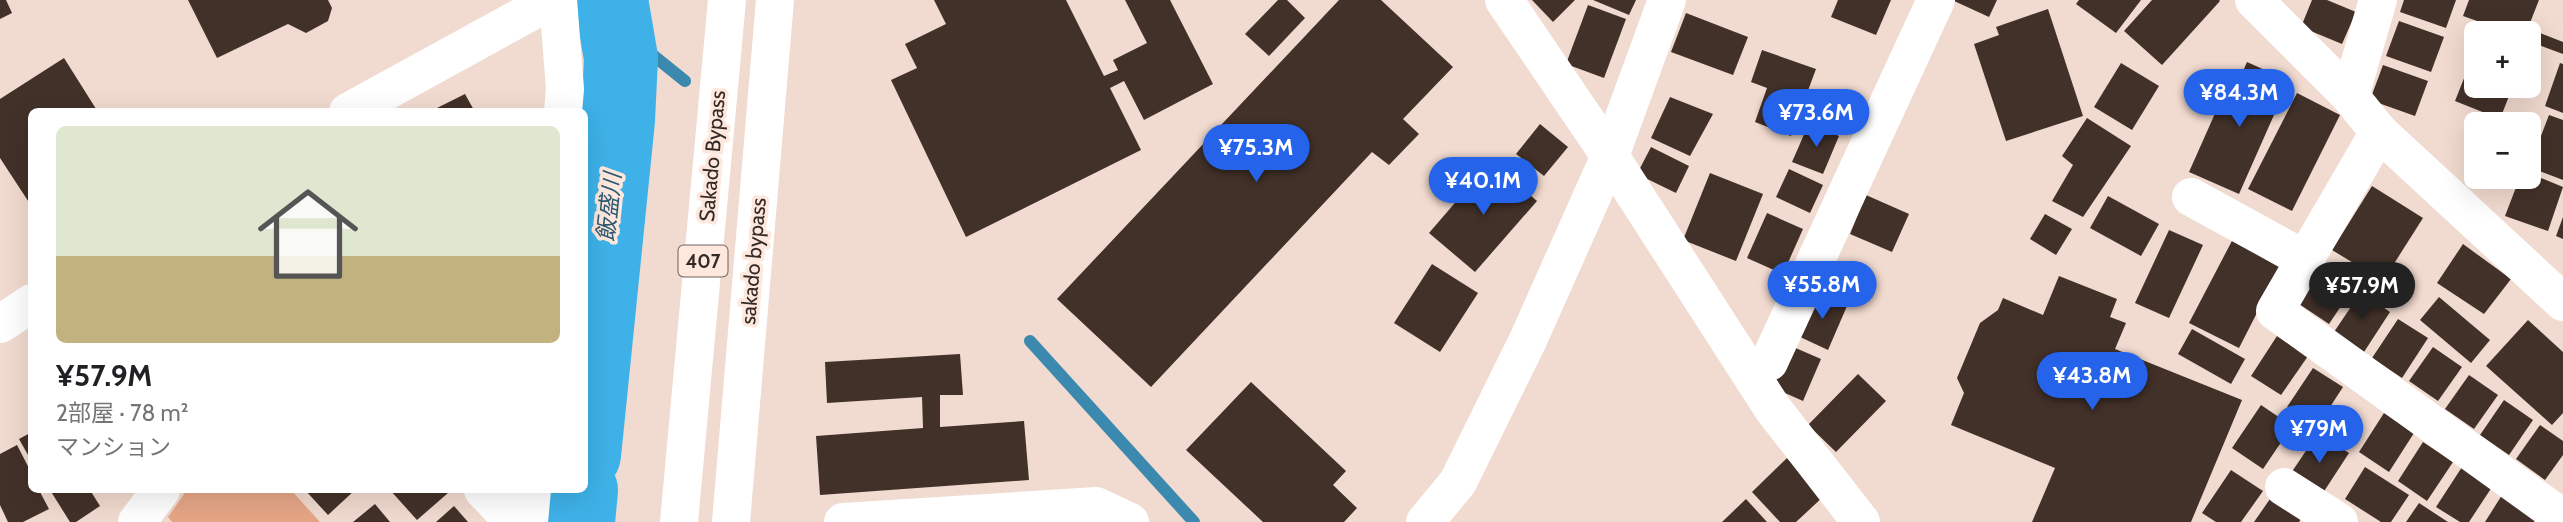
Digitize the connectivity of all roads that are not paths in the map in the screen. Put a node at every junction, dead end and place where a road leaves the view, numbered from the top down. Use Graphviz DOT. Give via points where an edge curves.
graph roads {
  1 [pos="552,0"];
  2 [pos="558,0"];
  3 [pos="727,0"];
  4 [pos="775,0"];
  5 [pos="1504,0"];
  6 [pos="1667,0"];
  7 [pos="1936,0"];
  8 [pos="2254,0"];
  9 [pos="2378,0"];
  10 [pos="2350,96"];
  11 [pos="355,108"];
  12 [pos="563,108"];
  13 [pos="2379,132"];
  14 [pos="1610,156"];
  15 [pos="2191,197"];
  16 [pos="2304,259"];
  17 [pos="2563,302"];
  18 [pos="28,306"];
  19 [pos="0,324"];
  20 [pos="1750,372"];
  21 [pos="2284,487"];
  22 [pos="159,493"];
  23 [pos="486,493"];
  24 [pos="532,493"];
  25 [pos="1840,514"];
  26 [pos="2560,516"];
  27 [pos="984,517"];
  28 [pos="137,522"];
  29 [pos="514,522"];
  30 [pos="530,522"];
  31 [pos="680,522"];
  32 [pos="731,522"];
  33 [pos="843,522"];
  34 [pos="1130,522"];
  35 [pos="1425,522"];
  36 [pos="2339,522"];
  1 -- 11 [label="main road"];
  2 -- 12 [label="main road"];
  3 -- 31 [label="main road, Sakado Bypass / 407"];
  4 -- 32 [label="main road, sakado bypass / 407"];
  5 -- 14 [label="main road"];
  6 -- 14 [label="main road"];
  7 -- 20 [label="main road" via="1769,362"];
  8 -- 10 [label="main road"];
  9 -- 10 [label="main road"];
  10 -- 13 [label="main road"];
  13 -- 16 [label="main road"];
  13 -- 17 [label="main road"];
  14 -- 20 [label="main road"];
  14 -- 35 [label="main road" via="1458,482"];
  15 -- 16 [label="main road"];
  16 -- 26 [label="main road" via="2275,311"];
  18 -- 19 [label="main road"];
  20 -- 25 [label="main road"];
  21 -- 36 [label="main road"];
  22 -- 28 [label="main road"];
  23 -- 29 [label="main road"];
  24 -- 30 [label="main road"];
  27 -- 33 [label="main road"];
  27 -- 34 [label="main road" via="1096,506"];
}
